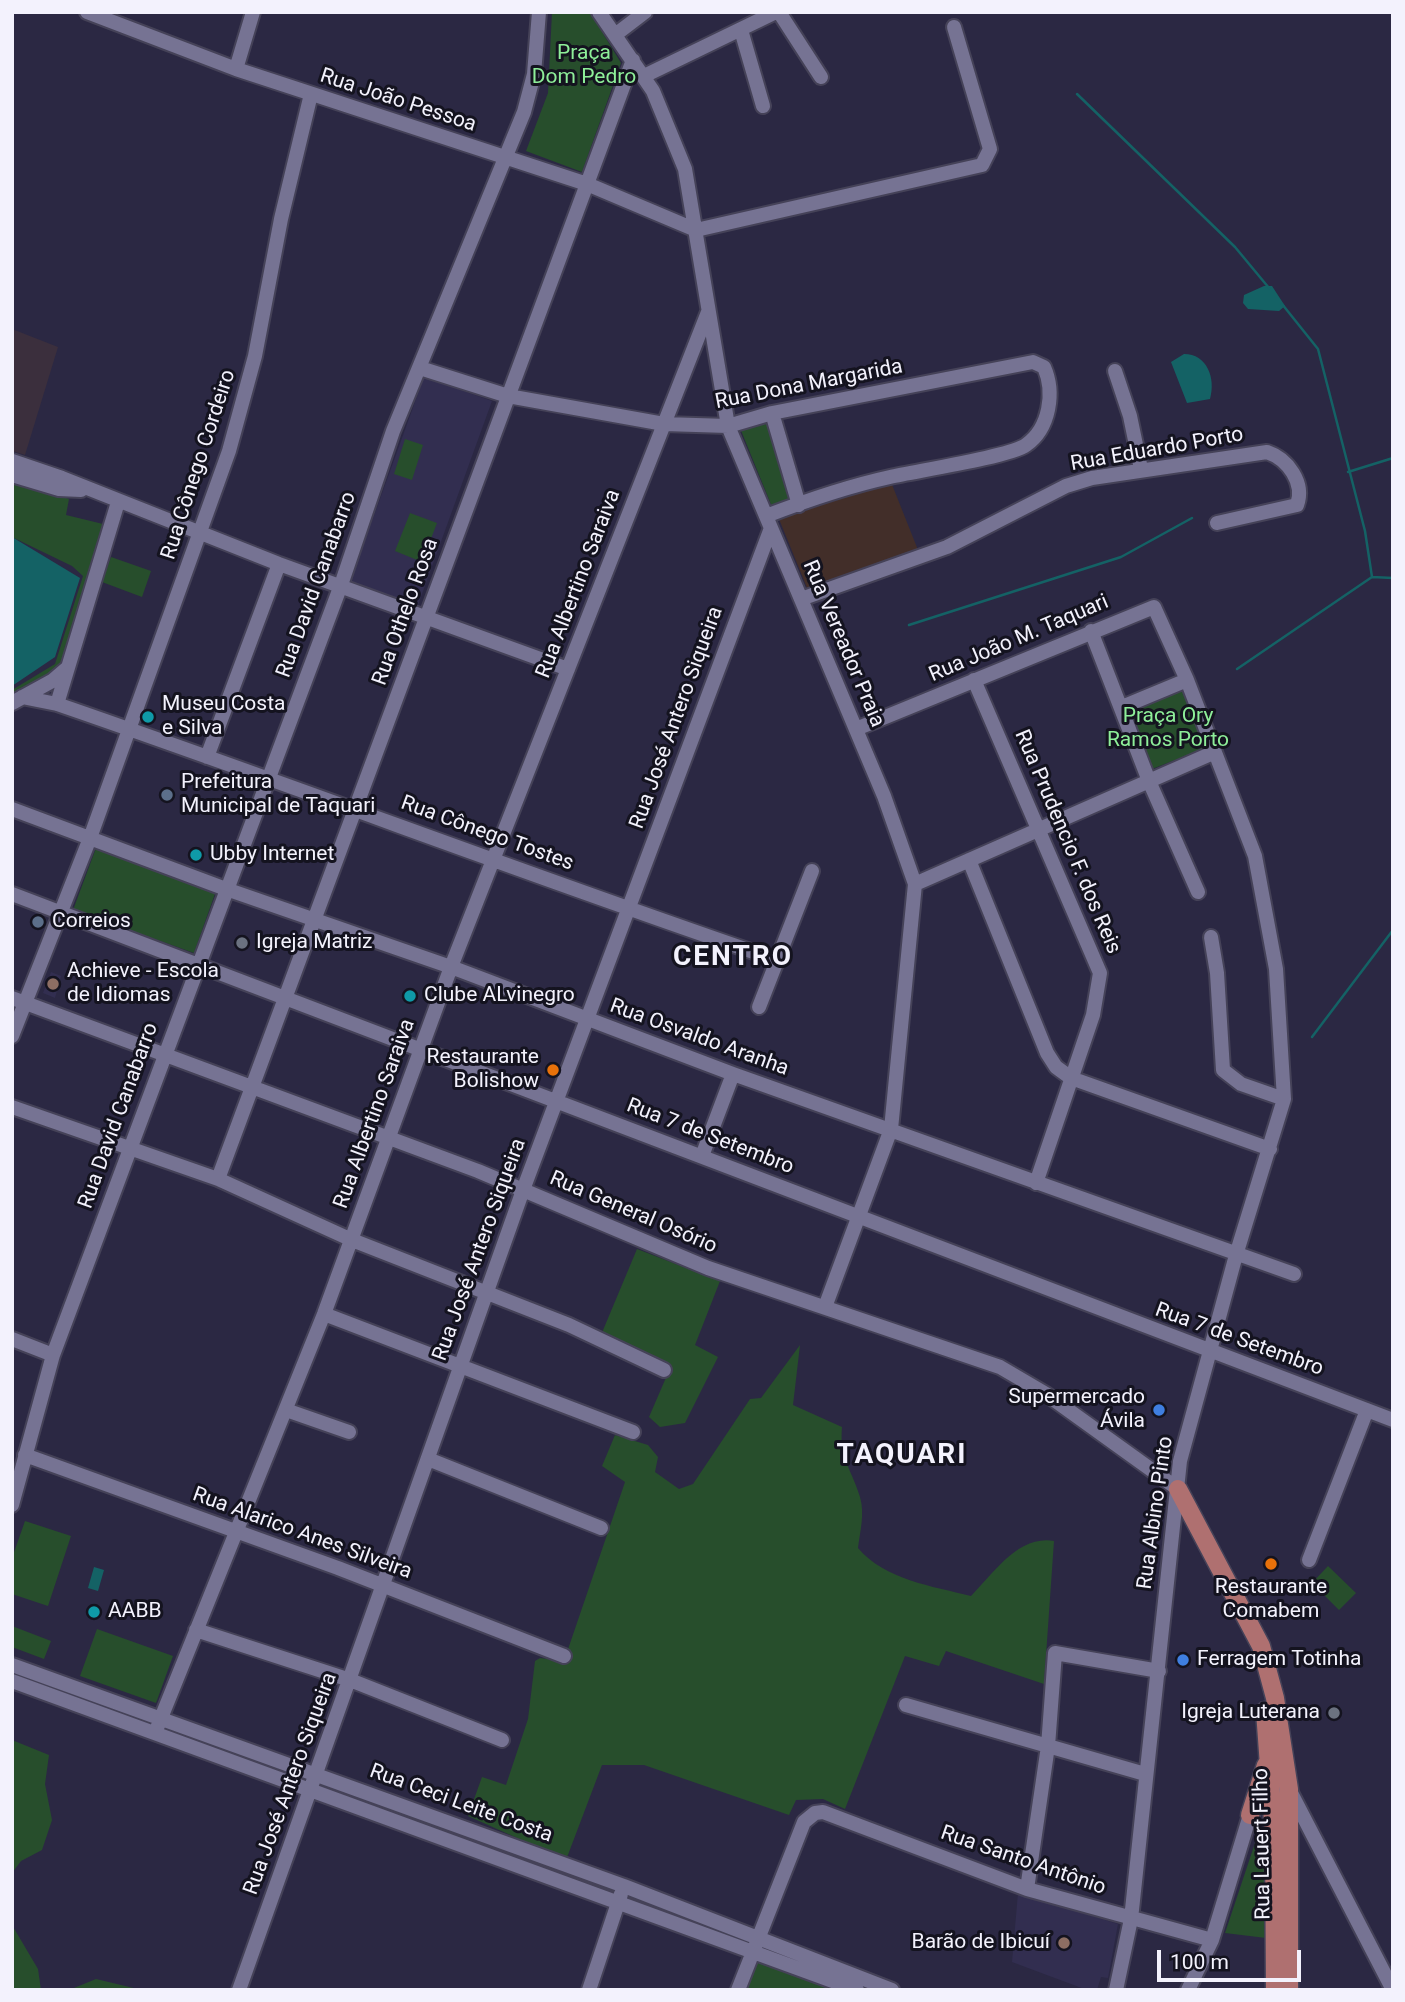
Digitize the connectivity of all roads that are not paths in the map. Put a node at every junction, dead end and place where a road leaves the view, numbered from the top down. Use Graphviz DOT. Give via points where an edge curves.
graph roads {
  1 [pos="87,12"];
  2 [pos="253,12"];
  3 [pos="539,12"];
  4 [pos="599,12"];
  5 [pos="645,12"];
  6 [pos="778,12"];
  7 [pos="954,27"];
  8 [pos="741,30"];
  9 [pos="615,34"];
  10 [pos="633,60"];
  11 [pos="236,69"];
  12 [pos="644,76"];
  13 [pos="821,77"];
  14 [pos="311,94"];
  15 [pos="763,106"];
  16 [pos="503,158"];
  17 [pos="587,184"];
  18 [pos="696,230"];
  19 [pos="708,312"];
  20 [pos="420,368"];
  21 [pos="1115,371"];
  22 [pos="508,396"];
  23 [pos="772,413"];
  24 [pos="664,424"];
  25 [pos="728,426"];
  26 [pos="12,461"];
  27 [pos="1141,469"];
  28 [pos="12,475"];
  29 [pos="90,491"];
  30 [pos="118,502"];
  31 [pos="799,505"];
  32 [pos="768,522"];
  33 [pos="1217,523"];
  34 [pos="200,534"];
  35 [pos="279,564"];
  36 [pos="341,585"];
  37 [pos="802,599"];
  38 [pos="427,617"];
  39 [pos="1091,631"];
  40 [pos="1174,650"];
  41 [pos="67,668"];
  42 [pos="568,669"];
  43 [pos="974,680"];
  44 [pos="1187,680"];
  45 [pos="17,700"];
  46 [pos="57,704"];
  47 [pos="1122,706"];
  48 [pos="129,729"];
  49 [pos="856,729"];
  50 [pos="1215,752"];
  51 [pos="207,757"];
  52 [pos="268,777"];
  53 [pos="1149,781"];
  54 [pos="12,809"];
  55 [pos="356,809"];
  56 [pos="1040,829"];
  57 [pos="90,838"];
  58 [pos="494,858"];
  59 [pos="969,860"];
  60 [pos="812,871"];
  61 [pos="915,884"];
  62 [pos="226,889"];
  63 [pos="1198,892"];
  64 [pos="12,894"];
  65 [pos="628,910"];
  66 [pos="61,912"];
  67 [pos="315,919"];
  68 [pos="1212,937"];
  69 [pos="777,960"];
  70 [pos="198,964"];
  71 [pos="451,967"];
  72 [pos="286,999"];
  73 [pos="19,1001"];
  74 [pos="759,1007"];
  75 [pos="587,1018"];
  76 [pos="12,1036"];
  77 [pos="420,1050"];
  78 [pos="165,1054"];
  79 [pos="733,1074"];
  80 [pos="1071,1078"];
  81 [pos="253,1086"];
  82 [pos="1284,1099"];
  83 [pos="557,1100"];
  84 [pos="12,1107"];
  85 [pos="891,1129"];
  86 [pos="388,1138"];
  87 [pos="1270,1149"];
  88 [pos="130,1150"];
  89 [pos="702,1156"];
  90 [pos="218,1180"];
  91 [pos="1036,1183"];
  92 [pos="523,1190"];
  93 [pos="859,1217"];
  94 [pos="352,1240"];
  95 [pos="1236,1255"];
  96 [pos="1294,1274"];
  97 [pos="487,1292"];
  98 [pos="825,1307"];
  99 [pos="324,1314"];
  100 [pos="12,1339"];
  101 [pos="1212,1352"];
  102 [pos="53,1355"];
  103 [pos="461,1365"];
  104 [pos="664,1370"];
  105 [pos="286,1410"];
  106 [pos="1367,1410"];
  107 [pos="1393,1420"];
  108 [pos="349,1432"];
  109 [pos="633,1432"];
  110 [pos="25,1455"];
  111 [pos="428,1459"];
  112 [pos="1178,1489"];
  113 [pos="12,1505"];
  114 [pos="601,1528"];
  115 [pos="235,1532"];
  116 [pos="1309,1560"];
  117 [pos="383,1586"];
  118 [pos="196,1630"];
  119 [pos="564,1656"];
  120 [pos="12,1665"];
  121 [pos="1159,1671"];
  122 [pos="51,1678"];
  123 [pos="350,1680"];
  124 [pos="12,1681"];
  125 [pos="45,1693"];
  126 [pos="906,1704"];
  127 [pos="161,1716"];
  128 [pos="155,1733"];
  129 [pos="502,1740"];
  130 [pos="1048,1746"];
  131 [pos="1277,1755"];
  132 [pos="317,1774"];
  133 [pos="1145,1774"];
  134 [pos="312,1789"];
  135 [pos="1289,1789"];
  136 [pos="1271,1790"];
  137 [pos="405,1806"];
  138 [pos="1281,1814"];
  139 [pos="398,1821"];
  140 [pos="1250,1821"];
  141 [pos="1308,1827"];
  142 [pos="1274,1832"];
  143 [pos="1280,1875"];
  144 [pos="624,1886"];
  145 [pos="1027,1889"];
  146 [pos="618,1901"];
  147 [pos="1130,1919"];
  148 [pos="1212,1940"];
  149 [pos="756,1944"];
  150 [pos="889,1989"];
  151 [pos="239,1990"];
  152 [pos="589,1990"];
  153 [pos="738,1990"];
  154 [pos="856,1990"];
  155 [pos="1116,1990"];
  156 [pos="1188,1990"];
  157 [pos="1275,1990"];
  158 [pos="1289,1990"];
  159 [pos="1393,1990"];
  1 -- 11 [label="street, Rua João Pessoa"];
  2 -- 11 [label="street"];
  3 -- 16 [label="street, Rua David Canabarro" via="534,74 524,112"];
  4 -- 9 [label="street, Rua Vereador Praia"];
  5 -- 9 [label="street"];
  6 -- 8 [label="street"];
  6 -- 13 [label="street"];
  7 -- 18 [label="street" via="990,149 982,164"];
  8 -- 12 [label="street"];
  8 -- 15 [label="street"];
  9 -- 10 [label="street, Rua Vereador Praia"];
  10 -- 12 [label="street, Rua Vereador Praia"];
  10 -- 17 [label="street, Rua Othelo Rosa"];
  11 -- 14 [label="street, Rua João Pessoa"];
  12 -- 18 [label="street, Rua Vereador Praia" via="685,169"];
  14 -- 16 [label="street, Rua João Pessoa"];
  14 -- 34 [label="street, Rua Cônego Cordeiro" via="281,219 256,356"];
  16 -- 17 [label="street, Rua João Pessoa"];
  16 -- 20 [label="street, Rua David Canabarro"];
  17 -- 18 [label="street, Rua João Pessoa"];
  17 -- 22 [label="street, Rua Othelo Rosa"];
  18 -- 19 [label="street, Rua Vereador Praia"];
  19 -- 24 [label="street, Rua Albertino Saraiva"];
  19 -- 25 [label="street, Rua Vereador Praia"];
  20 -- 22 [label="street, Rua Dona Margarida"];
  20 -- 36 [label="street, Rua David Canabarro" via="393,431"];
  21 -- 27 [label="street"];
  22 -- 24 [label="street, Rua Dona Margarida"];
  22 -- 38 [label="street, Rua Othelo Rosa"];
  23 -- 25 [label="street, Rua Dona Margarida"];
  23 -- 31 [label="street"];
  23 -- 31 [label="street, Rua Dona Margarida" via="1033,362 1040,363 1046,373 1051,394 1048,408 1034,438 1016,450 885,478"];
  24 -- 25 [label="street, Rua Dona Margarida"];
  24 -- 42 [label="street, Rua Albertino Saraiva"];
  25 -- 32 [label="street, Rua Vereador Praia"];
  26 -- 29 [label="street"];
  27 -- 33 [label="street, Rua Eduardo Porto" via="1267,453 1284,460 1296,480 1297,505"];
  27 -- 37 [label="street, Rua Eduardo Porto" via="1066,486 947,547"];
  28 -- 29 [label="street" via="59,489"];
  29 -- 30 [label="street"];
  30 -- 34 [label="street"];
  30 -- 41 [label="street"];
  31 -- 32 [label="street"];
  32 -- 37 [label="street, Rua Vereador Praia"];
  32 -- 65 [label="street, Rua José Antero Siqueira"];
  34 -- 35 [label="street"];
  34 -- 48 [label="street, Rua Cônego Cordeiro"];
  35 -- 36 [label="street"];
  35 -- 51 [label="street"];
  36 -- 38 [label="street"];
  36 -- 52 [label="street, Rua David Canabarro"];
  37 -- 49 [label="street, Rua Vereador Praia"];
  38 -- 42 [label="street"];
  38 -- 55 [label="street, Rua Othelo Rosa"];
  39 -- 40 [label="street, Rua João M. Taquari" via="1152,607"];
  39 -- 43 [label="street, Rua João M. Taquari"];
  39 -- 47 [label="street"];
  40 -- 44 [label="street, Rua Albino Pinto"];
  41 -- 45 [label="street"];
  41 -- 46 [label="street"];
  42 -- 58 [label="street, Rua Albertino Saraiva"];
  43 -- 49 [label="street, Rua João M. Taquari"];
  43 -- 56 [label="street, Rua Prudencio F. dos Reis"];
  44 -- 47 [label="street"];
  44 -- 50 [label="street, Rua Albino Pinto"];
  45 -- 46 [label="street, Rua Cônego Tostes"];
  46 -- 48 [label="street, Rua Cônego Tostes"];
  47 -- 53 [label="street"];
  48 -- 51 [label="street, Rua Cônego Tostes"];
  48 -- 57 [label="street, Rua Cônego Cordeiro"];
  49 -- 61 [label="street, Rua Vereador Praia"];
  50 -- 53 [label="street"];
  50 -- 82 [label="street, Rua Albino Pinto" via="1255,856 1276,968"];
  51 -- 52 [label="street, Rua Cônego Tostes"];
  52 -- 55 [label="street, Rua Cônego Tostes"];
  52 -- 62 [label="street, Rua David Canabarro"];
  53 -- 56 [label="street"];
  53 -- 63 [label="street"];
  54 -- 57 [label="street, Rua Osvaldo Aranha"];
  55 -- 58 [label="street, Rua Cônego Tostes"];
  55 -- 67 [label="street, Rua Othelo Rosa"];
  56 -- 59 [label="street"];
  56 -- 80 [label="street, Rua Prudencio F. dos Reis" via="1100,973 1093,1015"];
  57 -- 62 [label="street, Rua Osvaldo Aranha"];
  57 -- 66 [label="street, Rua Cônego Cordeiro"];
  58 -- 65 [label="street, Rua Cônego Tostes"];
  58 -- 71 [label="street, Rua Albertino Saraiva"];
  59 -- 61 [label="street"];
  59 -- 80 [label="street" via="1047,1053"];
  60 -- 69 [label="street"];
  61 -- 85 [label="street, Rua Vereador Praia"];
  62 -- 67 [label="street, Rua Osvaldo Aranha"];
  62 -- 70 [label="street, Rua David Canabarro"];
  64 -- 66 [label="street, Rua 7 de Setembro"];
  65 -- 69 [label="street, Rua Cônego Tostes"];
  65 -- 75 [label="street, Rua José Antero Siqueira"];
  66 -- 70 [label="street, Rua 7 de Setembro"];
  66 -- 73 [label="street, Rua Cônego Cordeiro"];
  67 -- 71 [label="street, Rua Osvaldo Aranha"];
  67 -- 72 [label="street, Rua Othelo Rosa"];
  68 -- 82 [label="street" via="1223,1070 1241,1084"];
  69 -- 74 [label="street"];
  70 -- 72 [label="street, Rua 7 de Setembro"];
  70 -- 78 [label="street, Rua David Canabarro"];
  71 -- 75 [label="street, Rua Osvaldo Aranha"];
  71 -- 77 [label="street, Rua Albertino Saraiva"];
  72 -- 77 [label="street, Rua 7 de Setembro"];
  72 -- 81 [label="street, Rua Othelo Rosa"];
  73 -- 76 [label="street, Rua Cônego Cordeiro"];
  73 -- 78 [label="street, Rua General Osório"];
  75 -- 79 [label="street, Rua Osvaldo Aranha"];
  75 -- 83 [label="street, Rua José Antero Siqueira"];
  77 -- 83 [label="street, Rua 7 de Setembro"];
  77 -- 86 [label="street, Rua Albertino Saraiva"];
  78 -- 81 [label="street, Rua General Osório"];
  78 -- 88 [label="street, Rua David Canabarro"];
  79 -- 85 [label="street, Rua Osvaldo Aranha"];
  79 -- 89 [label="street"];
  80 -- 87 [label="street"];
  80 -- 91 [label="street, Rua Prudencio F. dos Reis"];
  81 -- 86 [label="street, Rua General Osório"];
  81 -- 90 [label="street, Rua Othelo Rosa"];
  82 -- 87 [label="street, Rua Albino Pinto"];
  83 -- 89 [label="street, Rua 7 de Setembro"];
  83 -- 92 [label="street, Rua José Antero Siqueira"];
  84 -- 88 [label="street"];
  85 -- 91 [label="street, Rua Osvaldo Aranha"];
  85 -- 93 [label="street, Rua Vereador Praia"];
  86 -- 92 [label="street, Rua General Osório"];
  86 -- 94 [label="street, Rua Albertino Saraiva"];
  87 -- 95 [label="street, Rua Albino Pinto"];
  88 -- 90 [label="street"];
  88 -- 102 [label="street, Rua David Canabarro"];
  89 -- 93 [label="street, Rua 7 de Setembro"];
  90 -- 94 [label="street"];
  91 -- 95 [label="street, Rua Osvaldo Aranha"];
  92 -- 97 [label="street, Rua José Antero Siqueira"];
  92 -- 98 [label="street, Rua General Osório" via="708,1268"];
  93 -- 98 [label="street, Rua Vereador Praia"];
  93 -- 101 [label="street, Rua 7 de Setembro"];
  94 -- 97 [label="street"];
  94 -- 99 [label="street, Rua Albertino Saraiva"];
  95 -- 96 [label="street, Rua Osvaldo Aranha"];
  95 -- 101 [label="street, Rua Albino Pinto"];
  97 -- 103 [label="street, Rua José Antero Siqueira"];
  97 -- 104 [label="street"];
  98 -- 112 [label="street, Rua General Osório" via="1022,1378"];
  99 -- 103 [label="street"];
  99 -- 105 [label="street, Rua Albertino Saraiva"];
  100 -- 102 [label="street"];
  101 -- 106 [label="street, Rua 7 de Setembro"];
  101 -- 112 [label="street, Rua Albino Pinto" via="1180,1461"];
  102 -- 110 [label="street, Rua David Canabarro"];
  103 -- 109 [label="street"];
  103 -- 111 [label="street, Rua José Antero Siqueira"];
  105 -- 108 [label="street"];
  105 -- 115 [label="street, Rua Albertino Saraiva"];
  106 -- 107 [label="street, Rua 7 de Setembro"];
  106 -- 116 [label="street"];
  110 -- 113 [label="street, Rua David Canabarro"];
  110 -- 115 [label="street, Rua Alarico Anes Silveira"];
  111 -- 114 [label="street"];
  111 -- 117 [label="street, Rua José Antero Siqueira"];
  112 -- 121 [label="street, Rua Albino Pinto"];
  112 -- 131 [label="main road, Rua Lauert Filho" via="1248,1618"];
  115 -- 117 [label="street, Rua Alarico Anes Silveira"];
  115 -- 118 [label="street, Rua Albertino Saraiva"];
  117 -- 119 [label="street, Rua Alarico Anes Silveira"];
  117 -- 123 [label="street, Rua José Antero Siqueira"];
  118 -- 123 [label="street"];
  118 -- 127 [label="street, Rua Albertino Saraiva"];
  120 -- 122 [label="street, Rua Ceci Leite Costa"];
  121 -- 130 [label="street" via="1055,1653"];
  121 -- 133 [label="street, Rua Albino Pinto"];
  122 -- 125 [label="street"];
  122 -- 127 [label="street, Rua Ceci Leite Costa"];
  123 -- 129 [label="street"];
  123 -- 132 [label="street, Rua José Antero Siqueira"];
  124 -- 125 [label="street, Rua Ceci Leite Costa"];
  125 -- 128 [label="street, Rua Ceci Leite Costa"];
  126 -- 130 [label="street"];
  127 -- 128 [label="street, Rua Albertino Saraiva"];
  127 -- 132 [label="street, Rua Ceci Leite Costa"];
  128 -- 134 [label="street, Rua Ceci Leite Costa"];
  130 -- 133 [label="street"];
  130 -- 145 [label="street"];
  131 -- 135 [label="main road, Rua Lauert Filho"];
  131 -- 136 [label="main road, Rua Lauert Filho"];
  131 -- 140 [label="main road"];
  132 -- 134 [label="street, Rua José Antero Siqueira"];
  132 -- 137 [label="street, Rua Ceci Leite Costa"];
  133 -- 147 [label="street, Rua Albino Pinto"];
  134 -- 139 [label="street, Rua Ceci Leite Costa"];
  134 -- 151 [label="street, Rua José Antero Siqueira"];
  135 -- 136 [label="street"];
  135 -- 138 [label="main road, Rua Lauert Filho"];
  135 -- 141 [label="street"];
  136 -- 138 [label="main road, Rua Lauert Filho"];
  136 -- 140 [label="street"];
  137 -- 139 [label="street"];
  137 -- 144 [label="street, Rua Ceci Leite Costa"];
  138 -- 140 [label="street"];
  138 -- 141 [label="street"];
  138 -- 142 [label="main road, Rua Lauert Filho"];
  138 -- 143 [label="main road, Rua Lauert Filho"];
  139 -- 146 [label="street, Rua Ceci Leite Costa"];
  140 -- 142 [label="main road"];
  140 -- 148 [label="street"];
  141 -- 159 [label="street"];
  142 -- 143 [label="main road, Rua Lauert Filho"];
  143 -- 157 [label="main road, Rua Lauert Filho"];
  143 -- 158 [label="main road, Rua Lauert Filho"];
  144 -- 146 [label="street"];
  144 -- 149 [label="street, Rua Ceci Leite Costa"];
  145 -- 147 [label="street, Rua Santo Antônio"];
  145 -- 149 [label="street, Rua Santo Antônio" via="823,1812 815,1813 804,1822"];
  146 -- 149 [label="street, Rua Ceci Leite Costa"];
  146 -- 152 [label="street"];
  147 -- 148 [label="street, Rua Santo Antônio"];
  147 -- 155 [label="street, Rua Albino Pinto"];
  148 -- 156 [label="street"];
  149 -- 150 [label="street, Rua Ceci Leite Costa"];
  149 -- 153 [label="street"];
  149 -- 154 [label="street, Rua Ceci Leite Costa"];
}
